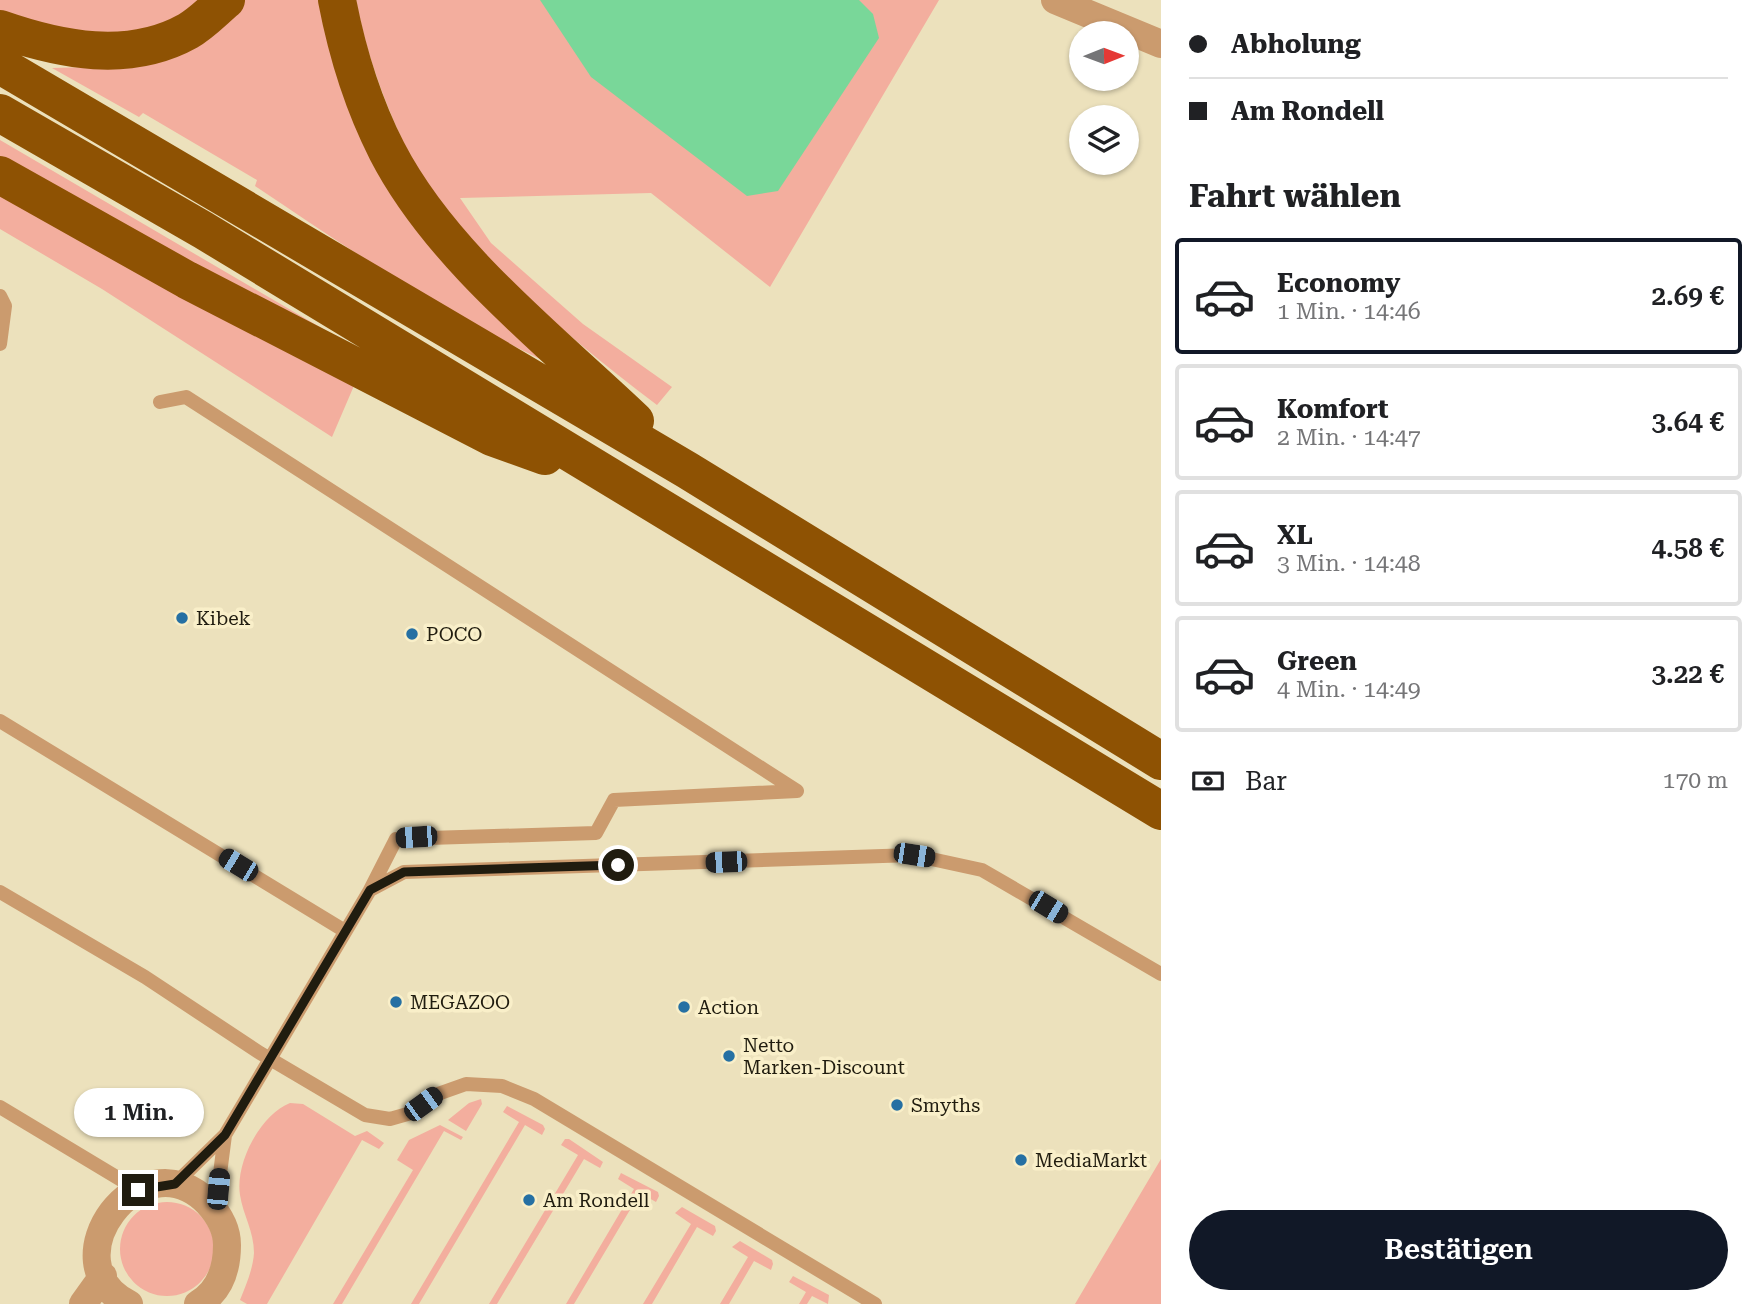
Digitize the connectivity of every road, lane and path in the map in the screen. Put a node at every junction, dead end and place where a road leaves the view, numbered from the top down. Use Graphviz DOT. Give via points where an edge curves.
graph roads {
  1 [pos="226,0"];
  2 [pos="337,0"];
  3 [pos="1055,0"];
  4 [pos="0,29"];
  5 [pos="1161,44"];
  6 [pos="0,65"];
  7 [pos="0,113"];
  8 [pos="0,175"];
  9 [pos="0,296"];
  10 [pos="0,344"];
  11 [pos="160,402"];
  12 [pos="687,470"];
  13 [pos="622,483"];
  14 [pos="0,721"];
  15 [pos="1161,761"];
  16 [pos="1161,811"];
  17 [pos="370,890"];
  18 [pos="0,892"];
  19 [pos="345,931"];
  20 [pos="1161,974"];
  21 [pos="265,1056"];
  22 [pos="0,1107"];
  23 [pos="225,1135"];
  24 [pos="175,1184"];
  25 [pos="138,1190"];
  26 [pos="219,1215"];
  27 [pos="103,1276"];
  28 [pos="203,1303"];
  29 [pos="83,1304"];
  30 [pos="129,1304"];
  31 [pos="875,1304"];
  1 -- 4 [label="highway" via="189,31 156,44 117,51 40,43"];
  2 -- 12 [label="highway" via="360,90 387,151 416,198 510,303"];
  3 -- 5 [label="street"];
  6 -- 12 [label="highway"];
  7 -- 13 [label="highway"];
  8 -- 13 [label="highway" via="187,280 492,437"];
  9 -- 10 [label="lane" via="5,306"];
  11 -- 17 [label="lane" via="186,397 797,792 614,800 596,833 396,839"];
  12 -- 15 [label="highway"];
  13 -- 16 [label="highway"];
  14 -- 19 [label="lane"];
  17 -- 19 [label="lane"];
  17 -- 20 [label="lane" via="404,872 914,855 982,870"];
  18 -- 21 [label="lane" via="199,1010"];
  19 -- 21 [label="lane"];
  21 -- 23 [label="lane"];
  21 -- 31 [label="lane" via="365,1115 390,1119 467,1084 502,1086 534,1099"];
  22 -- 25 [label="lane"];
  23 -- 24 [label="lane"];
  23 -- 26 [label="lane"];
  24 -- 25 [label="street"];
  24 -- 26 [label="street" via="201,1196"];
  25 -- 27 [label="street" via="107,1214 99,1233 97,1254"];
  26 -- 28 [label="street" via="227,1235 227,1264"];
  27 -- 29 [label="street"];
  27 -- 30 [label="street"];
}
